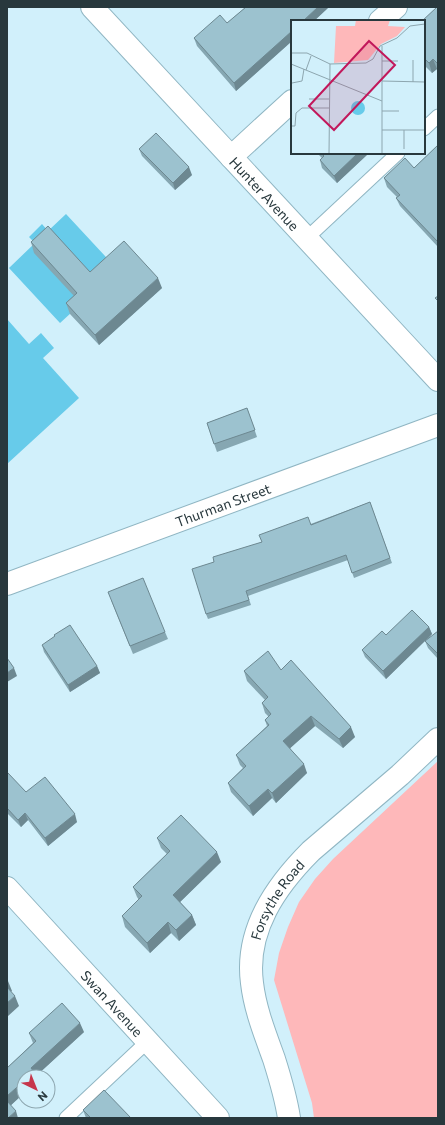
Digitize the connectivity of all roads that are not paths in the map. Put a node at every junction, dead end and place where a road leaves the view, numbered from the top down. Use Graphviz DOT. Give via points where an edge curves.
graph roads {
  1 [pos="92,7"];
  2 [pos="396,7"];
  3 [pos="381,20"];
  4 [pos="291,102"];
  5 [pos="438,116"];
  6 [pos="425,128"];
  7 [pos="397,154"];
  8 [pos="231,157"];
  9 [pos="306,238"];
  10 [pos="438,380"];
  11 [pos="438,425"];
  12 [pos="7,584"];
  13 [pos="438,739"];
  14 [pos="7,888"];
  15 [pos="148,1041"];
  16 [pos="66,1118"];
  17 [pos="218,1118"];
  18 [pos="289,1118"];
  1 -- 8 [label="street, Hunter Avenue"];
  2 -- 3 [label="street"];
  4 -- 8 [label="street"];
  5 -- 6 [label="lane"];
  7 -- 9 [label="lane"];
  8 -- 9 [label="street, Hunter Avenue"];
  9 -- 10 [label="street, Hunter Avenue"];
  11 -- 12 [label="street, Thurman Street"];
  13 -- 18 [label="street, Forsythe Road" via="298,864 270,900 258,926 252,952 251,981 265,1035 281,1081"];
  14 -- 15 [label="street, Swan Avenue"];
  15 -- 16 [label="lane"];
  15 -- 17 [label="street, Swan Avenue"];
}
